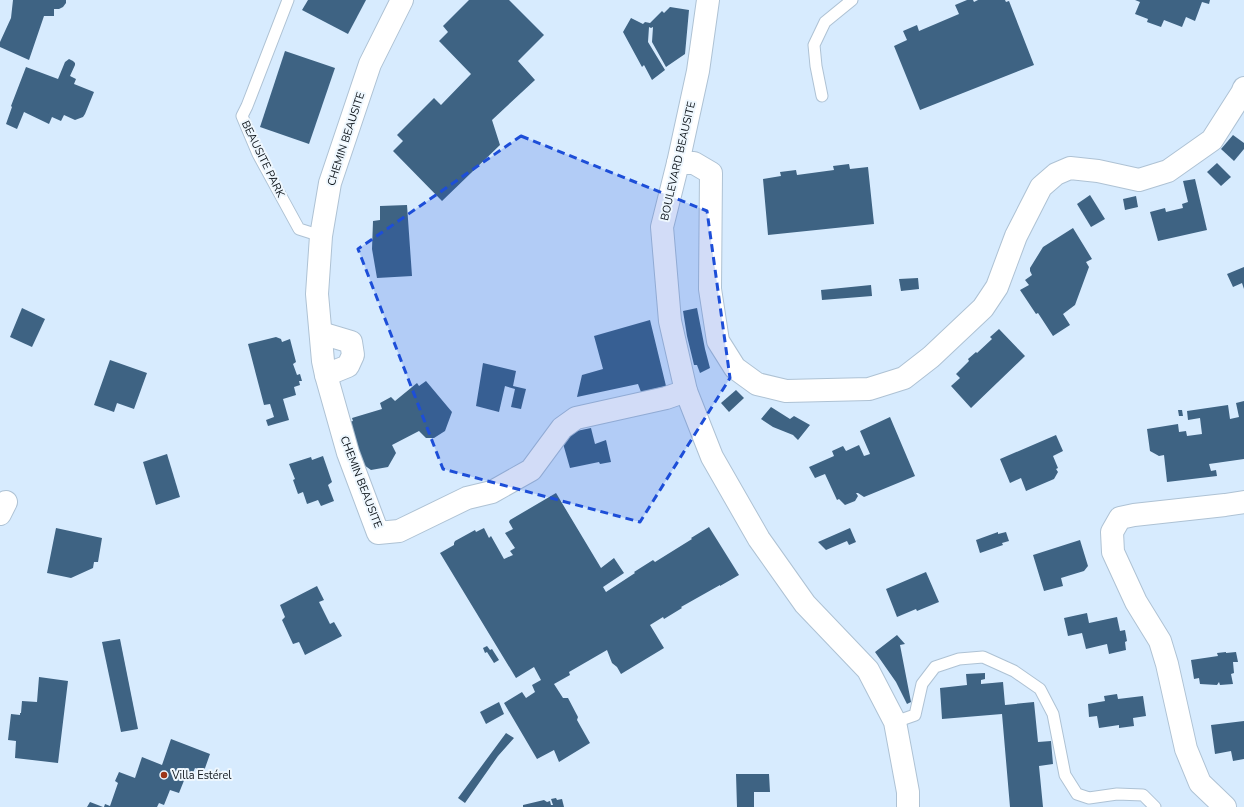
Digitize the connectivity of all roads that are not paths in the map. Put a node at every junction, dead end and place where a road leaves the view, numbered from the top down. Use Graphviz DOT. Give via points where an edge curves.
graph roads {
  1 [pos="288,0"];
  2 [pos="402,0"];
  3 [pos="708,0"];
  4 [pos="852,0"];
  5 [pos="1244,88"];
  6 [pos="822,96"];
  7 [pos="678,163"];
  8 [pos="321,236"];
  9 [pos="321,333"];
  10 [pos="326,375"];
  11 [pos="686,391"];
  12 [pos="1244,502"];
  13 [pos="895,722"];
  14 [pos="908,807"];
  15 [pos="1155,807"];
  16 [pos="1225,807"];
  1 -- 8 [label="lane, BEAUSITE PARK" via="242,116 258,154 299,229"];
  2 -- 8 [label="street, CHEMIN BEAUSITE" via="370,64 330,183"];
  3 -- 7 [label="street, BOULEVARD BEAUSITE" via="698,72"];
  4 -- 6 [label="lane" via="825,22 814,45"];
  5 -- 7 [label="street" via="1212,140 1168,171 1139,180 1070,168 1056,174 1041,187 1016,236 997,287 982,308 931,357 904,378 869,389 786,391 757,384 735,368 718,340 710,289 711,173 694,163"];
  7 -- 11 [label="street, BOULEVARD BEAUSITE" via="662,227 670,321"];
  8 -- 9 [label="street, CHEMIN BEAUSITE" via="317,294"];
  9 -- 10 [label="street, CHEMIN BEAUSITE"];
  9 -- 10 [label="street" via="351,342 353,355 348,366"];
  10 -- 11 [label="street, CHEMIN BEAUSITE" via="348,453 378,533 399,531 467,498 492,492 531,470 562,428 576,418 666,398"];
  11 -- 13 [label="street, BOULEVARD BEAUSITE" via="712,457 759,539 805,604 868,670"];
  12 -- 16 [label="street" via="1120,518 1112,532 1113,552 1136,602 1160,641 1186,749 1200,783"];
  13 -- 14 [label="street, BOULEVARD BEAUSITE" via="908,792"];
  13 -- 15 [label="lane" via="915,715 922,684 934,667 959,659 983,657 1014,671 1040,689 1053,714 1065,775 1076,794 1089,798 1142,794"];
}
